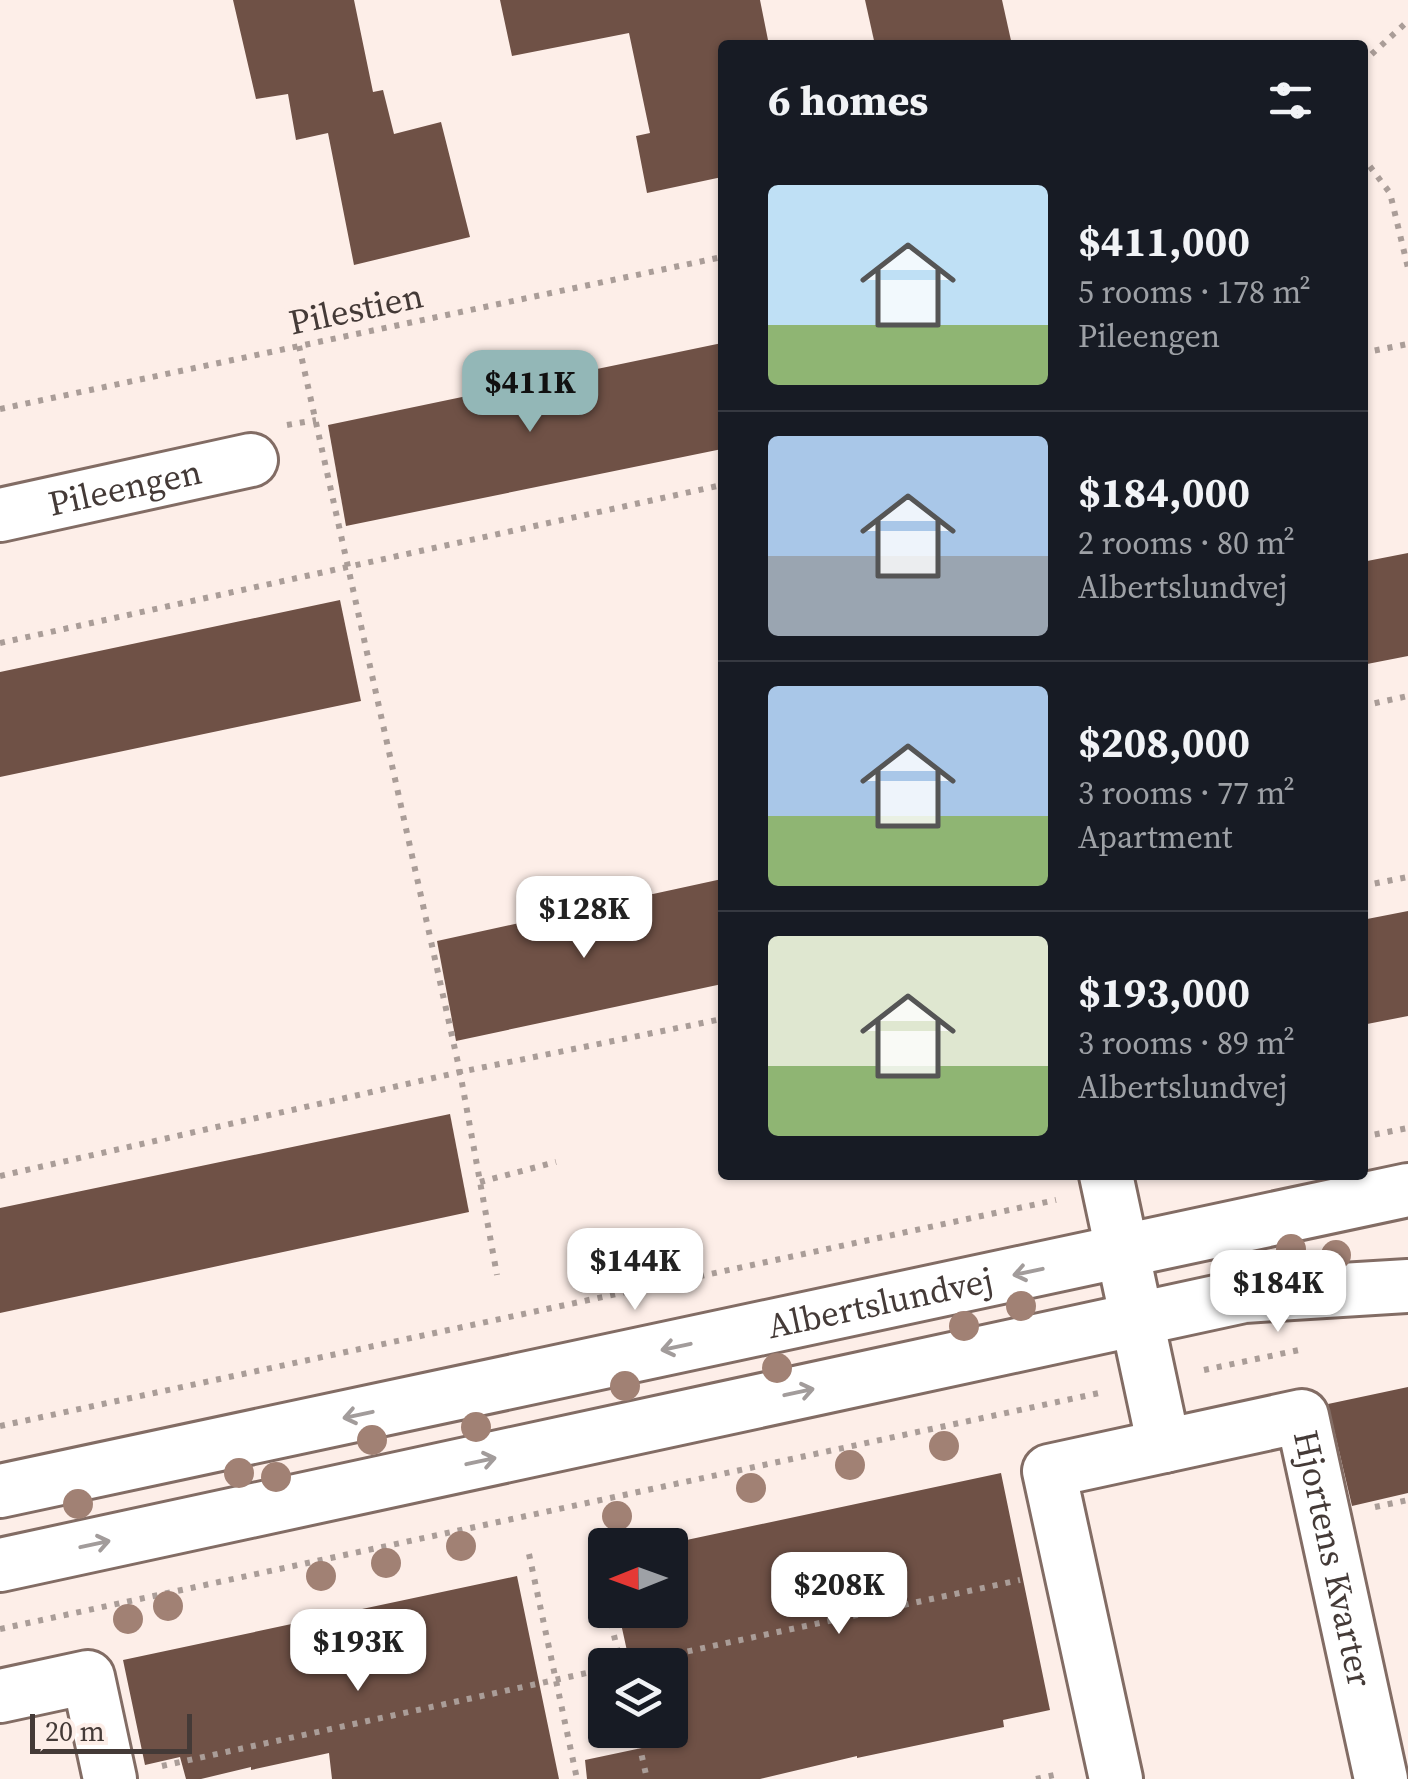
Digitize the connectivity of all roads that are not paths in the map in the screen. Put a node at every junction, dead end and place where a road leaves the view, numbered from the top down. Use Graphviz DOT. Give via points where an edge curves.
graph roads {
  1 [pos="251,460"];
  2 [pos="0,515"];
  3 [pos="1108,1182"];
  4 [pos="1408,1190"];
  5 [pos="1123,1252"];
  6 [pos="1408,1286"];
  7 [pos="1138,1320"];
  8 [pos="1164,1446"];
  9 [pos="0,1491"];
  10 [pos="0,1565"];
  11 [pos="0,1696"];
  12 [pos="110,1778"];
  13 [pos="1116,1779"];
  14 [pos="1381,1779"];
  1 -- 2 [label="street, Pileengen"];
  3 -- 5 [label="street"];
  4 -- 5 [label="street, Albertslundvej"];
  5 -- 7 [label="street"];
  5 -- 9 [label="street, Albertslundvej, one-way"];
  6 -- 7 [label="street, Albertslundvej" via="1244,1296"];
  7 -- 8 [label="street"];
  10 -- 7 [label="street, Albertslundvej, one-way"];
  8 -- 13 [label="street, Hjortens Kvarter" via="1049,1471"];
  8 -- 14 [label="street, Hjortens Kvarter" via="1302,1416"];
  11 -- 12 [label="street" via="88,1678"];
}
